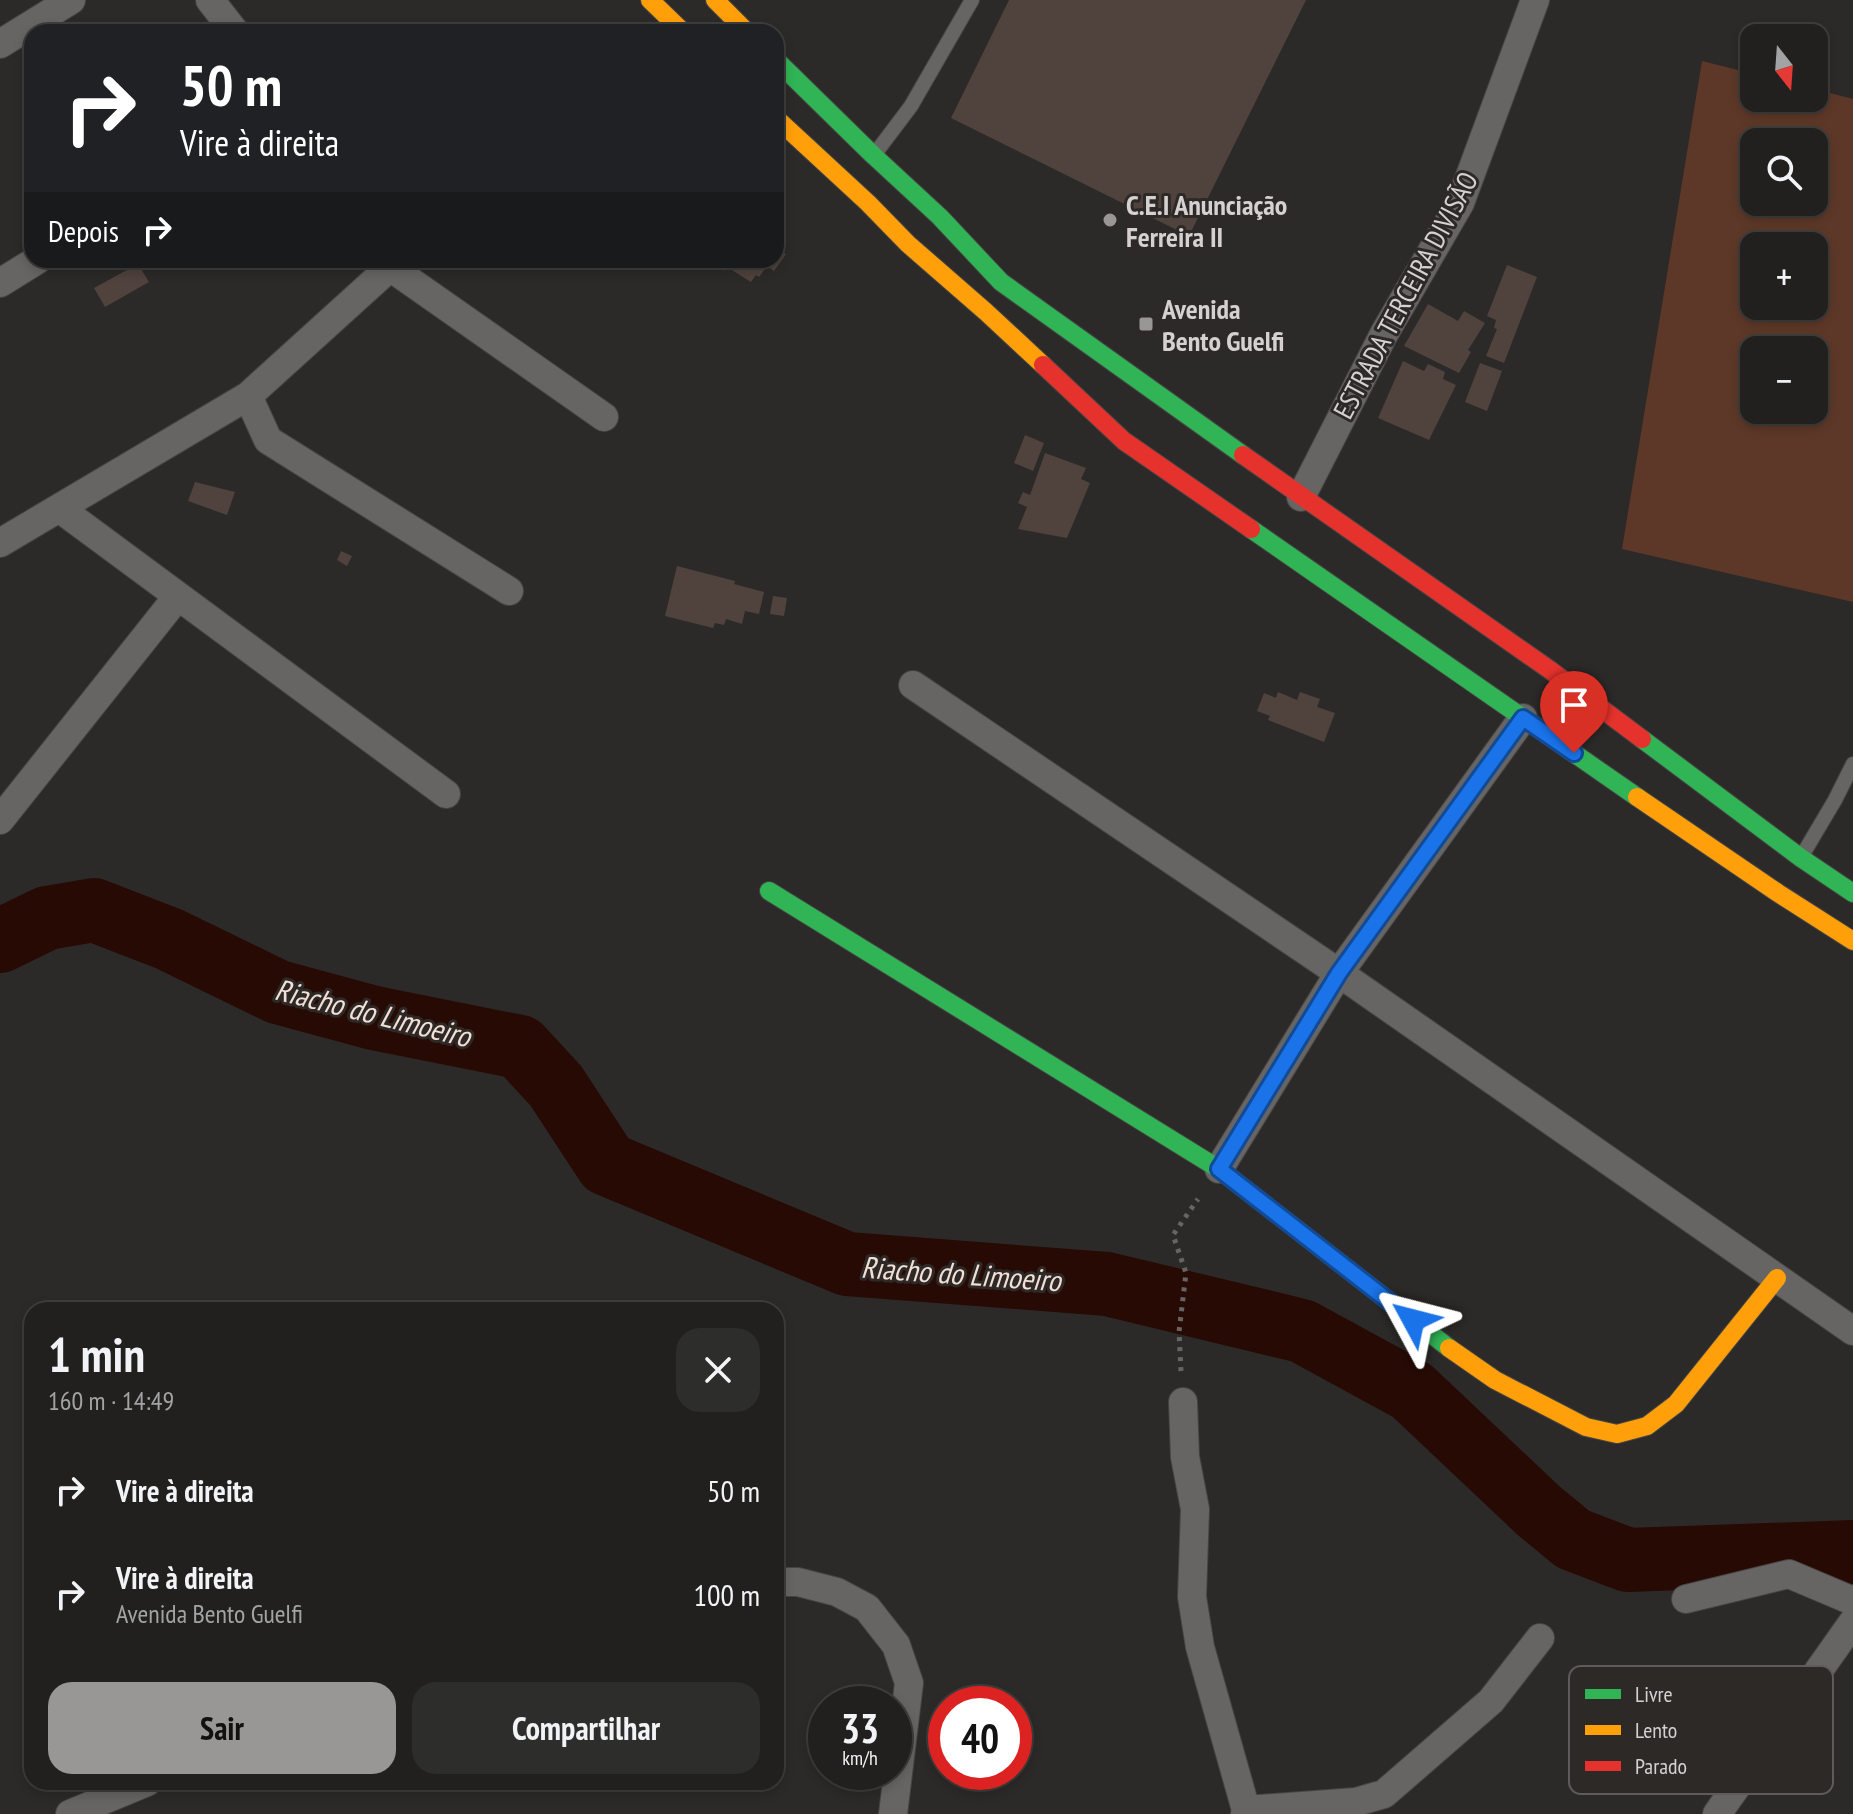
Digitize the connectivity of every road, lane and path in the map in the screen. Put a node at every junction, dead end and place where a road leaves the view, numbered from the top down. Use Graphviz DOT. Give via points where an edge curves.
graph roads {
  1 [pos="71,0"];
  2 [pos="210,0"];
  3 [pos="715,0"];
  4 [pos="972,0"];
  5 [pos="1535,0"];
  6 [pos="32,24"];
  7 [pos="229,24"];
  8 [pos="739,24"];
  9 [pos="24,29"];
  10 [pos="0,44"];
  11 [pos="784,68"];
  12 [pos="784,125"];
  13 [pos="874,156"];
  14 [pos="24,268"];
  15 [pos="390,268"];
  16 [pos="399,268"];
  17 [pos="0,283"];
  18 [pos="248,396"];
  19 [pos="604,417"];
  20 [pos="1301,497"];
  21 [pos="59,508"];
  22 [pos="0,543"];
  23 [pos="509,591"];
  24 [pos="178,596"];
  25 [pos="913,685"];
  26 [pos="1523,718"];
  27 [pos="1853,764"];
  28 [pos="446,794"];
  29 [pos="0,820"];
  30 [pos="1801,858"];
  31 [pos="769,891"];
  32 [pos="1853,893"];
  33 [pos="1853,941"];
  34 [pos="1339,973"];
  35 [pos="1219,1169"];
  36 [pos="1777,1278"];
  37 [pos="1853,1331"];
  38 [pos="1183,1402"];
  39 [pos="784,1582"];
  40 [pos="1686,1599"];
  41 [pos="1853,1601"];
  42 [pos="1853,1622"];
  43 [pos="1540,1638"];
  44 [pos="1822,1666"];
  45 [pos="128,1790"];
  46 [pos="1731,1794"];
  47 [pos="1246,1812"];
  48 [pos="70,1814"];
  49 [pos="893,1814"];
  50 [pos="1717,1814"];
  1 -- 6 [label="street"];
  2 -- 7 [label="street"];
  3 -- 8 [label="main road"];
  4 -- 13 [label="lane" via="911,106"];
  5 -- 20 [label="street, ESTRADA TERCEIRA DIVISÃO" via="1460,203 1384,334"];
  9 -- 10 [label="street"];
  11 -- 13 [label="main road"];
  12 -- 26 [label="main road" via="1124,441"];
  13 -- 20 [label="main road" via="1001,282"];
  14 -- 17 [label="street"];
  15 -- 18 [label="street"];
  16 -- 19 [label="street"];
  18 -- 21 [label="street"];
  18 -- 23 [label="street" via="268,440"];
  20 -- 30 [label="main road" via="1550,670"];
  21 -- 22 [label="street"];
  21 -- 24 [label="street"];
  24 -- 28 [label="street"];
  24 -- 29 [label="street"];
  25 -- 34 [label="street"];
  26 -- 33 [label="main road"];
  26 -- 34 [label="street"];
  27 -- 30 [label="lane"];
  30 -- 32 [label="main road"];
  31 -- 35 [label="main road"];
  34 -- 35 [label="street"];
  34 -- 36 [label="street"];
  35 -- 36 [label="main road" via="1495,1380 1586,1427 1617,1434 1647,1426 1676,1404"];
  35 -- 38 [label="path" via="1173,1235 1186,1273 1179,1332"];
  36 -- 37 [label="street"];
  38 -- 47 [label="street" via="1185,1457 1195,1509 1192,1597 1200,1647"];
  39 -- 49 [label="street" via="837,1592 867,1608 896,1645 909,1683"];
  40 -- 41 [label="street" via="1789,1574"];
  42 -- 44 [label="street"];
  43 -- 47 [label="street" via="1491,1701 1384,1794 1356,1802"];
  45 -- 48 [label="street"];
  46 -- 50 [label="street"];
}
